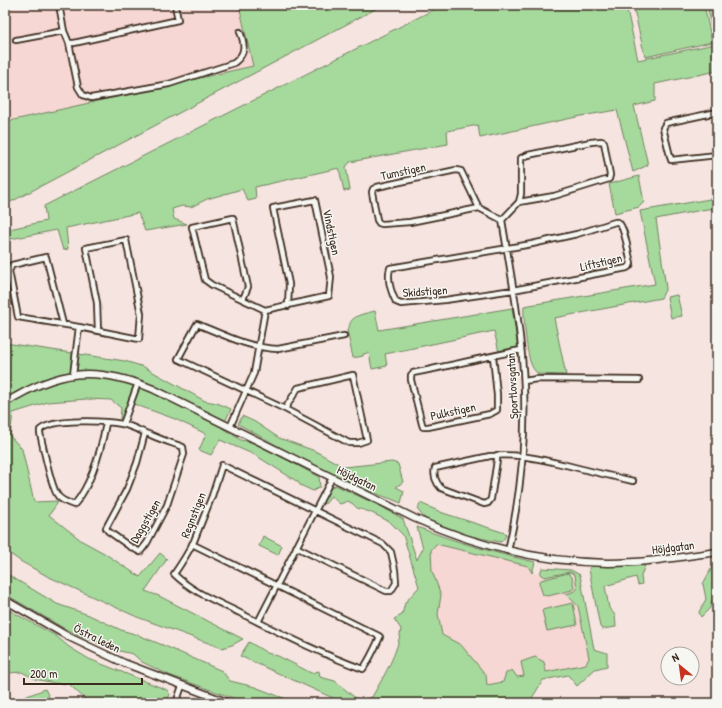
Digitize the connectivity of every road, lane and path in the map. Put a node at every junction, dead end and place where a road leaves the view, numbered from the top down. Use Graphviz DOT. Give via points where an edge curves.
graph roads {
  1 [pos="59,5"];
  2 [pos="175,5"];
  3 [pos="64,31"];
  4 [pos="240,32"];
  5 [pos="16,40"];
  6 [pos="69,43"];
  7 [pos="717,112"];
  8 [pos="717,155"];
  9 [pos="519,202"];
  10 [pos="479,208"];
  11 [pos="502,220"];
  12 [pos="506,248"];
  13 [pos="513,290"];
  14 [pos="243,299"];
  15 [pos="288,306"];
  16 [pos="265,310"];
  17 [pos="63,324"];
  18 [pos="79,327"];
  19 [pos="98,331"];
  20 [pos="344,336"];
  21 [pos="259,346"];
  22 [pos="521,350"];
  23 [pos="493,356"];
  24 [pos="73,375"];
  25 [pos="639,380"];
  26 [pos="524,381"];
  27 [pos="138,383"];
  28 [pos="246,391"];
  29 [pos="5,403"];
  30 [pos="285,409"];
  31 [pos="106,423"];
  32 [pos="124,424"];
  33 [pos="230,427"];
  34 [pos="145,433"];
  35 [pos="523,455"];
  36 [pos="497,456"];
  37 [pos="332,478"];
  38 [pos="633,481"];
  39 [pos="315,511"];
  40 [pos="192,544"];
  41 [pos="296,547"];
  42 [pos="508,551"];
  43 [pos="717,552"];
  44 [pos="278,585"];
  45 [pos="5,600"];
  46 [pos="258,622"];
  47 [pos="182,686"];
  48 [pos="176,703"];
  49 [pos="229,703"];
  1 -- 3 [label="street"];
  2 -- 6 [label="street" via="178,20 79,43"];
  3 -- 5 [label="street"];
  3 -- 6 [label="street"];
  4 -- 6 [label="street" via="244,51 234,63 169,84 91,98 83,95 78,87"];
  7 -- 8 [label="street" via="666,123 664,128 671,160"];
  9 -- 9 [label="street" via="521,158 591,142 604,142 609,179 554,196"];
  9 -- 11 [label="street"];
  10 -- 10 [label="street, Tumstigen" via="463,174 456,170 377,187 372,192 377,220 382,224 410,222"];
  10 -- 11 [label="street"];
  11 -- 12 [label="street, Sportlovsgatan"];
  12 -- 13 [label="street, Sportlovsgatan"];
  12 -- 13 [label="street, Skidstigen" via="394,267 390,268 389,276 395,300 400,304"];
  12 -- 13 [label="street, Liftstigen" via="577,234 618,222 622,225 631,263 627,268"];
  13 -- 22 [label="street, Sportlovsgatan"];
  14 -- 14 [label="street" via="248,287 233,218 192,227 205,280"];
  14 -- 16 [label="street"];
  15 -- 15 [label="street, Vindstigen" via="289,284 273,208 315,200 331,277 329,296"];
  15 -- 16 [label="street, Vindstigen"];
  16 -- 21 [label="street"];
  17 -- 17 [label="street" via="46,257 12,265 10,271 18,317"];
  17 -- 18 [label="street"];
  18 -- 19 [label="street"];
  18 -- 24 [label="street"];
  19 -- 19 [label="street" via="139,339 141,314 126,240 86,248 97,303"];
  20 -- 21 [label="street" via="278,349"];
  21 -- 28 [label="street" via="254,373"];
  21 -- 28 [label="street" via="244,344 197,324 178,359"];
  22 -- 23 [label="street, Pulkstigen"];
  22 -- 26 [label="street, Sportlovsgatan"];
  23 -- 23 [label="street, Pulkstigen" via="414,373 411,376 423,427 490,414 497,410"];
  24 -- 27 [label="street, Höjdgatan" via="99,374"];
  24 -- 29 [label="street, Höjdgatan" via="42,384"];
  25 -- 26 [label="street"];
  26 -- 35 [label="street, Sportlovsgatan"];
  27 -- 32 [label="street"];
  27 -- 33 [label="street, Höjdgatan"];
  28 -- 30 [label="street"];
  28 -- 33 [label="street"];
  30 -- 30 [label="street" via="298,388 353,375 367,440 349,443"];
  31 -- 31 [label="street" via="70,422 40,430 56,493 69,503 74,505 88,484"];
  31 -- 32 [label="street"];
  32 -- 34 [label="street, Daggstigen"];
  33 -- 37 [label="street, Höjdgatan"];
  34 -- 34 [label="street, Daggstigen" via="183,448 184,454 167,505 140,552 106,528 127,489"];
  35 -- 36 [label="street"];
  35 -- 38 [label="street"];
  35 -- 42 [label="street, Sportlovsgatan" via="518,503"];
  36 -- 36 [label="street" via="435,468 437,485 484,504 488,503 491,500"];
  37 -- 39 [label="street"];
  37 -- 42 [label="street, Höjdgatan" via="435,528 479,544"];
  39 -- 40 [label="street, Regnstigen" via="222,465"];
  39 -- 41 [label="street"];
  39 -- 41 [label="street" via="388,548 395,570 396,582 393,588 390,591 380,589"];
  40 -- 44 [label="street"];
  40 -- 46 [label="street, Regnstigen" via="174,574 181,582"];
  41 -- 44 [label="street"];
  42 -- 43 [label="street, Höjdgatan" via="557,560 608,563 668,559"];
  44 -- 46 [label="street"];
  44 -- 46 [label="street" via="379,636 370,660 364,669"];
  45 -- 47 [label="street, Östra leden" via="69,637 117,660"];
  47 -- 48 [label="street"];
  47 -- 49 [label="street, Östra leden"];
}
